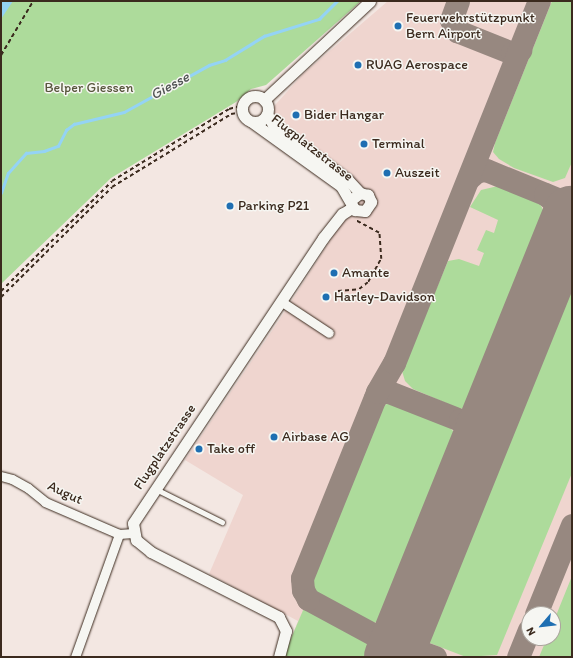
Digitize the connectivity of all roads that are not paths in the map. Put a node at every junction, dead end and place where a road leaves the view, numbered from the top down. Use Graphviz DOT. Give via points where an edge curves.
graph roads {
  1 [pos="370,1"];
  2 [pos="264,100"];
  3 [pos="267,114"];
  4 [pos="252,122"];
  5 [pos="360,193"];
  6 [pos="352,204"];
  7 [pos="282,302"];
  8 [pos="329,332"];
  9 [pos="1,476"];
  10 [pos="155,488"];
  11 [pos="222,522"];
  12 [pos="133,533"];
  13 [pos="119,534"];
  14 [pos="75,657"];
  15 [pos="279,657"];
  1 -- 2 [label="street, Flugplatzstrasse"];
  2 -- 3 [label="street"];
  2 -- 4 [label="street" via="251,97 243,108 246,118"];
  3 -- 4 [label="street" via="261,120"];
  3 -- 5 [label="street, Flugplatzstrasse" via="273,125 348,180"];
  4 -- 6 [label="street, Flugplatzstrasse" via="341,186"];
  5 -- 6 [label="street"];
  5 -- 6 [label="street, Flugplatzstrasse" via="368,195 370,206 361,212"];
  6 -- 7 [label="street, Flugplatzstrasse" via="323,238"];
  7 -- 8 [label="street"];
  7 -- 10 [label="street, Flugplatzstrasse"];
  9 -- 13 [label="street, Augut" via="22,485 46,502"];
  10 -- 11 [label="lane"];
  10 -- 12 [label="street, Flugplatzstrasse" via="135,518"];
  12 -- 13 [label="street"];
  12 -- 15 [label="street" via="140,544 151,552 279,617 286,631"];
  13 -- 14 [label="street"];
}
